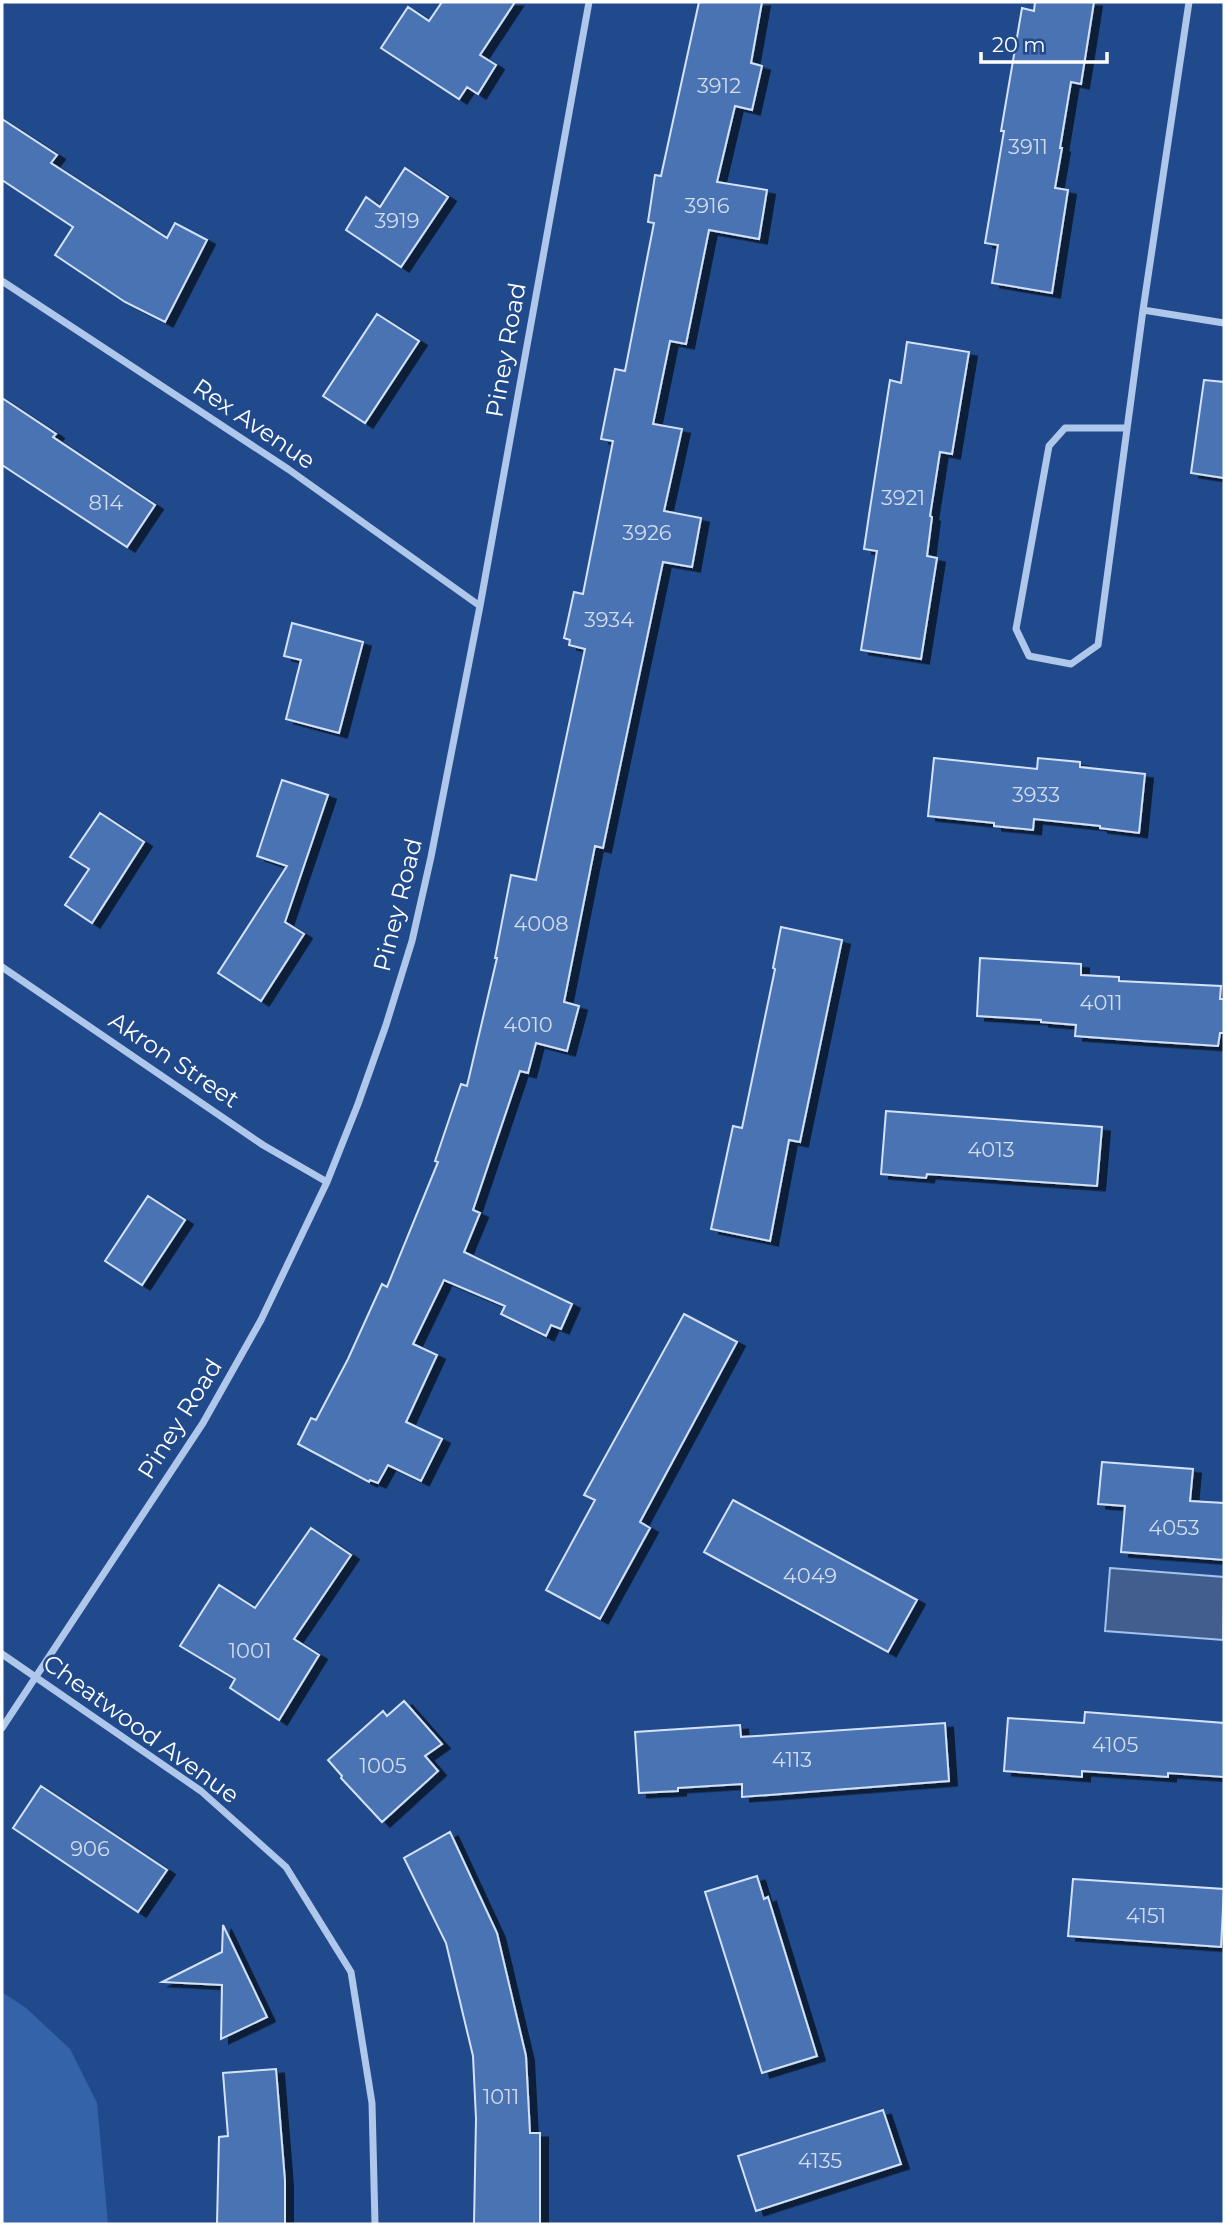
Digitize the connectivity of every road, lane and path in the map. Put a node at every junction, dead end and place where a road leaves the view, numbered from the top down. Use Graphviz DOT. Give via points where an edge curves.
graph roads {
  1 [pos="589,2"];
  2 [pos="1189,2"];
  3 [pos="2,281"];
  4 [pos="1143,310"];
  5 [pos="1224,323"];
  6 [pos="1127,428"];
  7 [pos="480,606"];
  8 [pos="2,967"];
  9 [pos="327,1181"];
  10 [pos="2,1654"];
  11 [pos="37,1677"];
  12 [pos="2,1728"];
  13 [pos="375,2224"];
  1 -- 7 [label="street, Piney Road"];
  2 -- 4 [label="street"];
  3 -- 7 [label="street, Rex Avenue" via="288,469"];
  4 -- 5 [label="street"];
  4 -- 6 [label="street"];
  6 -- 6 [label="street" via="1065,428 1049,446 1017,629 1029,656 1072,664 1098,645"];
  7 -- 9 [label="street, Piney Road" via="412,941 386,1025"];
  8 -- 9 [label="street, Akron Street" via="263,1144"];
  9 -- 11 [label="street, Piney Road" via="227,1382"];
  10 -- 11 [label="street, Cheatwood Avenue"];
  11 -- 12 [label="street, Piney Road"];
  11 -- 13 [label="street, Cheatwood Avenue" via="201,1791 286,1867 351,1972 372,2103"];
}
